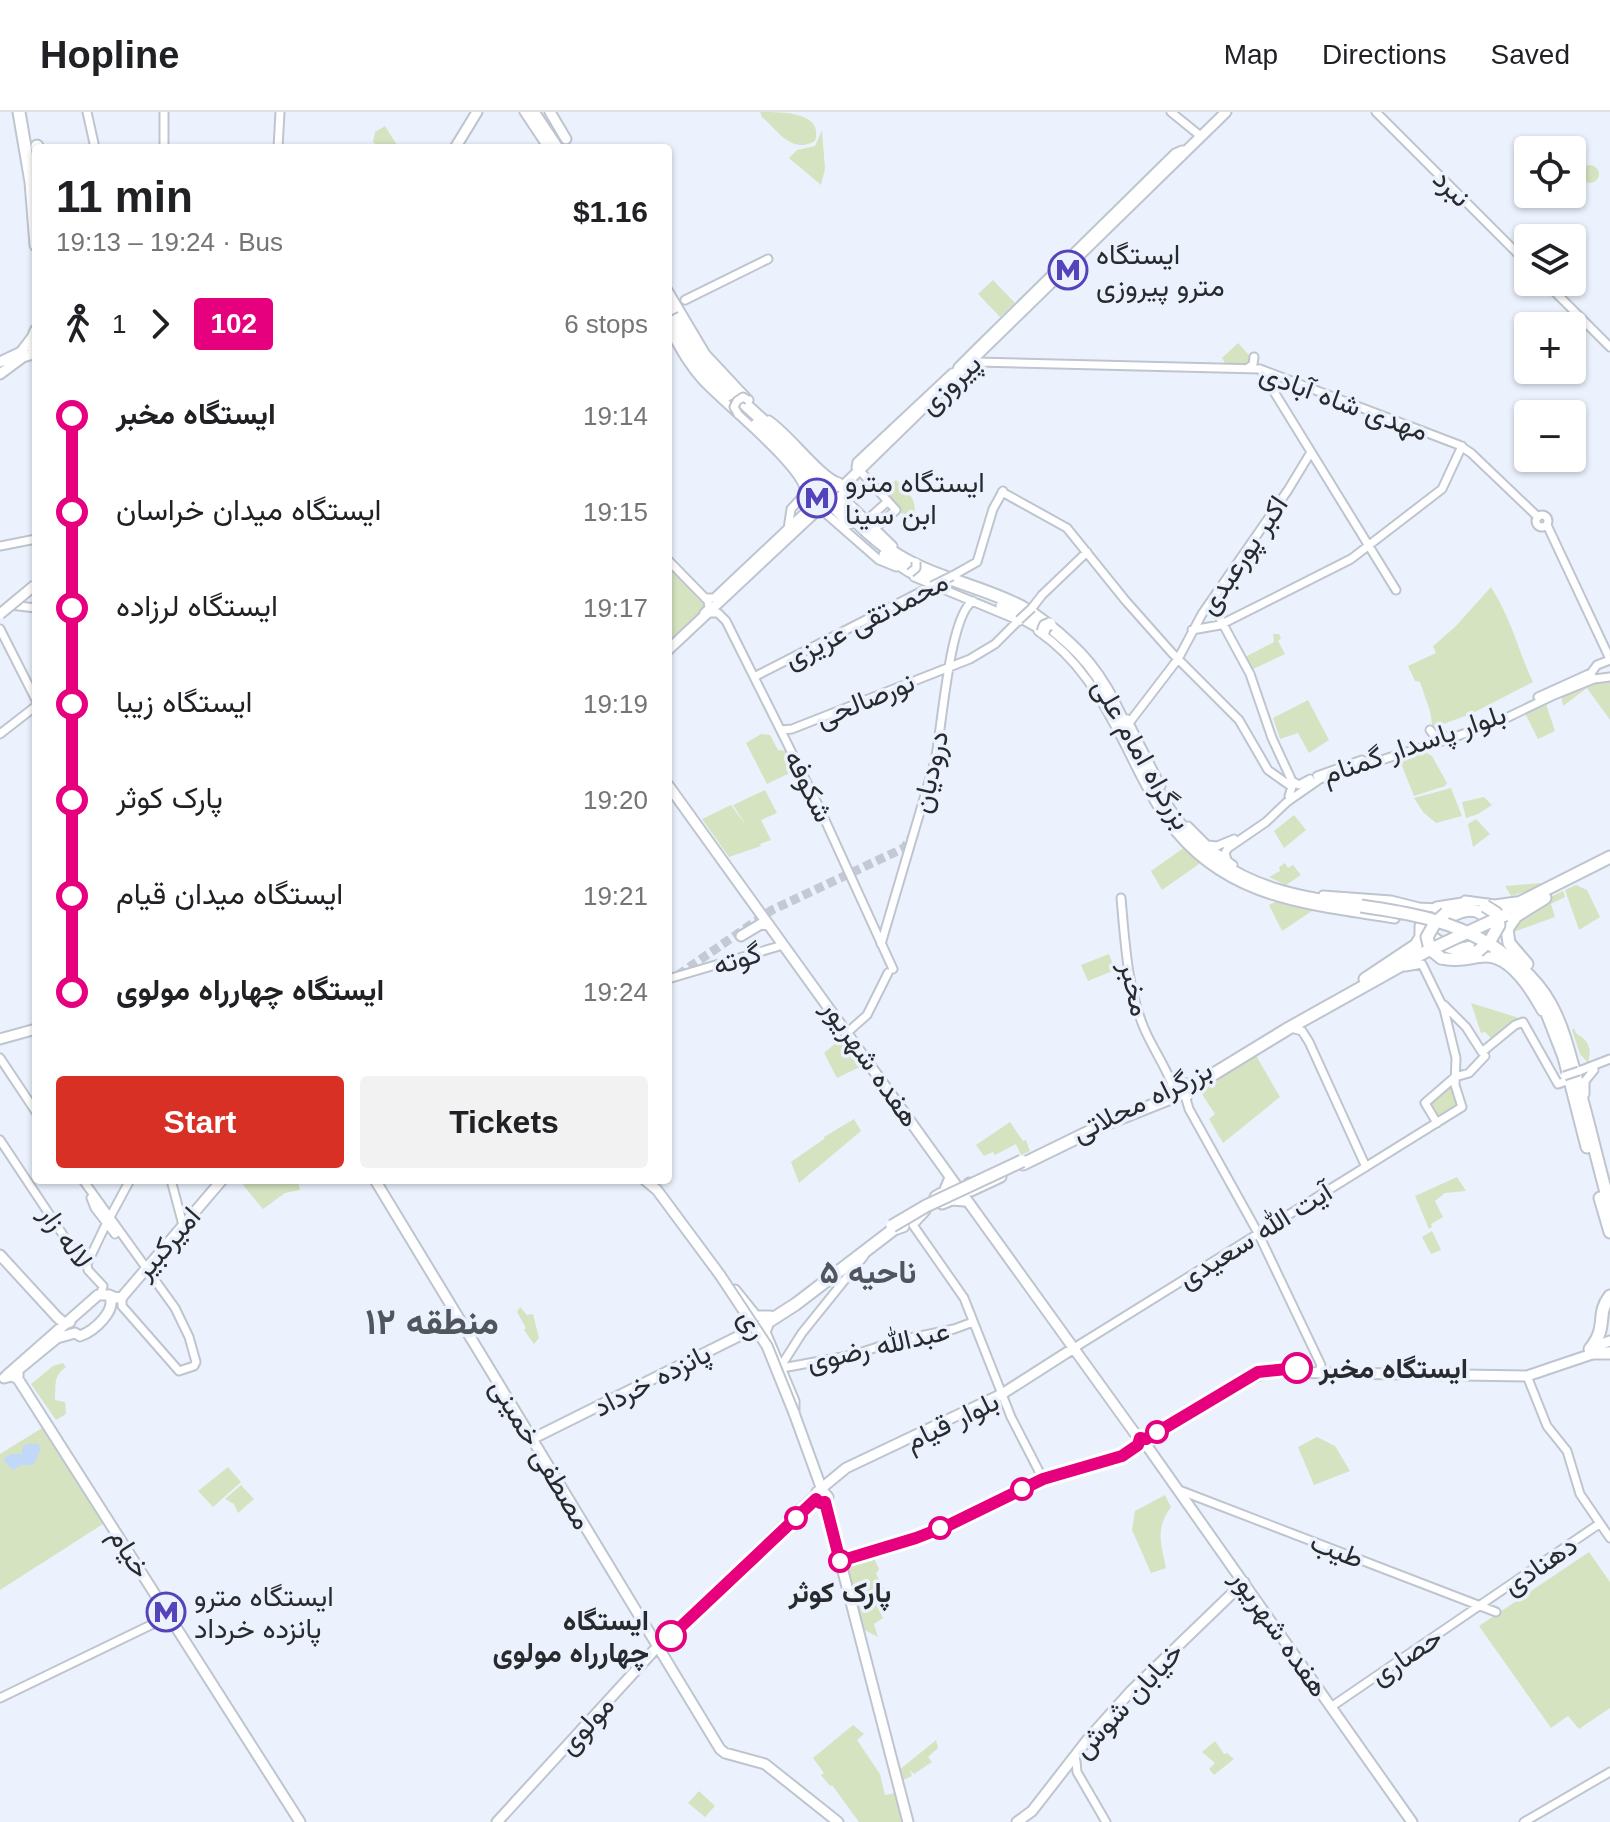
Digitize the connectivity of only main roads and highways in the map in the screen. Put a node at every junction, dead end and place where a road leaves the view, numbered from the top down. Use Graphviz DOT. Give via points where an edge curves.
graph roads {
  1 [pos="19,112"];
  2 [pos="25,112"];
  3 [pos="87,112"];
  4 [pos="164,112"];
  5 [pos="281,112"];
  6 [pos="474,112"];
  7 [pos="528,112"];
  8 [pos="546,112"];
  9 [pos="1171,112"];
  10 [pos="1226,112"];
  11 [pos="1376,112"];
  12 [pos="1200,136"];
  13 [pos="94,144"];
  14 [pos="164,144"];
  15 [pos="278,144"];
  16 [pos="454,144"];
  17 [pos="558,144"];
  18 [pos="559,144"];
  19 [pos="32,150"];
  20 [pos="1182,150"];
  21 [pos="32,195"];
  22 [pos="1118,218"];
  23 [pos="1091,238"];
  24 [pos="1514,250"];
  25 [pos="768,259"];
  26 [pos="1559,296"];
  27 [pos="1036,301"];
  28 [pos="674,305"];
  29 [pos="1003,327"];
  30 [pos="672,335"];
  31 [pos="32,337"];
  32 [pos="1610,347"];
  33 [pos="978,349"];
  34 [pos="32,354"];
  35 [pos="1254,357"];
  36 [pos="0,362"];
  37 [pos="976,362"];
  38 [pos="1248,368"];
  39 [pos="1264,370"];
  40 [pos="956,372"];
  41 [pos="0,374"];
  42 [pos="716,394"];
  43 [pos="748,400"];
  44 [pos="738,414"];
  45 [pos="769,420"];
  46 [pos="758,432"];
  47 [pos="1462,446"];
  48 [pos="1311,452"];
  49 [pos="871,461"];
  50 [pos="859,469"];
  51 [pos="828,497"];
  52 [pos="888,501"];
  53 [pos="866,521"];
  54 [pos="874,529"];
  55 [pos="785,533"];
  56 [pos="32,540"];
  57 [pos="890,545"];
  58 [pos="0,546"];
  59 [pos="1369,547"];
  60 [pos="1088,554"];
  61 [pos="765,557"];
  62 [pos="914,560"];
  63 [pos="672,564"];
  64 [pos="907,572"];
  65 [pos="952,576"];
  66 [pos="922,582"];
  67 [pos="32,586"];
  68 [pos="32,586"];
  69 [pos="934,587"];
  70 [pos="737,588"];
  71 [pos="1396,590"];
  72 [pos="919,593"];
  73 [pos="952,594"];
  74 [pos="710,600"];
  75 [pos="973,601"];
  76 [pos="1211,602"];
  77 [pos="8,606"];
  78 [pos="32,608"];
  79 [pos="710,613"];
  80 [pos="1029,616"];
  81 [pos="1224,624"];
  82 [pos="0,629"];
  83 [pos="1047,629"];
  84 [pos="1192,630"];
  85 [pos="672,647"];
  86 [pos="672,647"];
  87 [pos="1609,660"];
  88 [pos="1176,662"];
  89 [pos="948,667"];
  90 [pos="1592,676"];
  91 [pos="754,677"];
  92 [pos="1609,678"];
  93 [pos="32,695"];
  94 [pos="32,706"];
  95 [pos="1124,725"];
  96 [pos="781,730"];
  97 [pos="1430,730"];
  98 [pos="0,734"];
  99 [pos="1447,738"];
  100 [pos="1422,746"];
  101 [pos="1433,753"];
  102 [pos="1312,778"];
  103 [pos="1289,780"];
  104 [pos="672,784"];
  105 [pos="672,790"];
  106 [pos="1289,796"];
  107 [pos="1162,798"];
  108 [pos="1180,817"];
  109 [pos="696,820"];
  110 [pos="1226,846"];
  111 [pos="1205,848"];
  112 [pos="1610,860"];
  113 [pos="1228,862"];
  114 [pos="1558,884"];
  115 [pos="1121,898"];
  116 [pos="1545,898"];
  117 [pos="1513,902"];
  118 [pos="1361,905"];
  119 [pos="1487,908"];
  120 [pos="1446,912"];
  121 [pos="1505,913"];
  122 [pos="1406,916"];
  123 [pos="769,925"];
  124 [pos="1421,926"];
  125 [pos="741,936"];
  126 [pos="881,944"];
  127 [pos="783,945"];
  128 [pos="1475,948"];
  129 [pos="1419,957"];
  130 [pos="1523,960"];
  131 [pos="672,980"];
  132 [pos="1524,982"];
  133 [pos="1366,983"];
  134 [pos="1537,993"];
  135 [pos="1442,1004"];
  136 [pos="1289,1028"];
  137 [pos="32,1030"];
  138 [pos="847,1031"];
  139 [pos="0,1039"];
  140 [pos="1483,1054"];
  141 [pos="1568,1057"];
  142 [pos="0,1058"];
  143 [pos="1610,1062"];
  144 [pos="0,1065"];
  145 [pos="1594,1070"];
  146 [pos="1579,1073"];
  147 [pos="1168,1075"];
  148 [pos="1455,1077"];
  149 [pos="1194,1084"];
  150 [pos="1159,1100"];
  151 [pos="32,1109"];
  152 [pos="32,1109"];
  153 [pos="1189,1109"];
  154 [pos="1578,1115"];
  155 [pos="1437,1123"];
  156 [pos="0,1140"];
  157 [pos="1594,1147"];
  158 [pos="1042,1152"];
  159 [pos="1366,1167"];
  160 [pos="953,1180"];
  161 [pos="83,1184"];
  162 [pos="83,1184"];
  163 [pos="128,1184"];
  164 [pos="172,1184"];
  165 [pos="219,1184"];
  166 [pos="377,1184"];
  167 [pos="650,1184"];
  168 [pos="953,1197"];
  169 [pos="94,1202"];
  170 [pos="1610,1207"];
  171 [pos="926,1211"];
  172 [pos="108,1222"];
  173 [pos="183,1225"];
  174 [pos="893,1228"];
  175 [pos="1610,1232"];
  176 [pos="1258,1233"];
  177 [pos="881,1234"];
  178 [pos="868,1249"];
  179 [pos="0,1255"];
  180 [pos="0,1261"];
  181 [pos="88,1261"];
  182 [pos="144,1268"];
  183 [pos="719,1274"];
  184 [pos="105,1294"];
  185 [pos="1610,1296"];
  186 [pos="801,1297"];
  187 [pos="732,1299"];
  188 [pos="122,1301"];
  189 [pos="41,1303"];
  190 [pos="1610,1303"];
  191 [pos="107,1313"];
  192 [pos="770,1318"];
  193 [pos="1610,1319"];
  194 [pos="65,1321"];
  195 [pos="973,1322"];
  196 [pos="745,1331"];
  197 [pos="75,1333"];
  198 [pos="762,1334"];
  199 [pos="1610,1341"];
  200 [pos="1074,1348"];
  201 [pos="1610,1350"];
  202 [pos="1592,1351"];
  203 [pos="1084,1362"];
  204 [pos="779,1369"];
  205 [pos="1319,1372"];
  206 [pos="1527,1376"];
  207 [pos="18,1379"];
  208 [pos="2,1380"];
  209 [pos="1003,1395"];
  210 [pos="794,1413"];
  211 [pos="532,1439"];
  212 [pos="1143,1444"];
  213 [pos="816,1475"];
  214 [pos="1043,1479"];
  215 [pos="835,1480"];
  216 [pos="1177,1489"];
  217 [pos="820,1497"];
  218 [pos="828,1514"];
  219 [pos="1599,1524"];
  220 [pos="1610,1538"];
  221 [pos="840,1561"];
  222 [pos="1241,1586"];
  223 [pos="1480,1605"];
  224 [pos="165,1610"];
  225 [pos="1496,1612"];
  226 [pos="657,1647"];
  227 [pos="0,1698"];
  228 [pos="1331,1707"];
  229 [pos="1074,1760"];
  230 [pos="1367,1760"];
  231 [pos="1063,1771"];
  232 [pos="1077,1772"];
  233 [pos="1610,1772"];
  234 [pos="300,1822"];
  235 [pos="497,1822"];
  236 [pos="838,1822"];
  237 [pos="908,1822"];
  238 [pos="1017,1822"];
  239 [pos="1106,1822"];
  240 [pos="1410,1822"];
  241 [pos="1524,1822"];
  1 -- 21 [label="highway"];
  2 -- 19 [label="highway"];
  3 -- 13 [label="main road"];
  4 -- 14 [label="main road"];
  5 -- 15 [label="main road"];
  6 -- 16 [label="main road"];
  7 -- 17 [label="highway"];
  8 -- 18 [label="highway"];
  9 -- 12 [label="main road"];
  10 -- 12 [label="main road, پیروزی"];
  10 -- 22 [label="main road"];
  11 -- 24 [label="main road, نبرد"];
  12 -- 20 [label="main road, پیروزی"];
  12 -- 22 [label="main road, پیروزی"];
  20 -- 22 [label="main road, پیروزی"];
  20 -- 23 [label="main road"];
  22 -- 23 [label="main road, پیروزی"];
  22 -- 27 [label="main road, پیروزی"];
  23 -- 29 [label="main road, پیروزی"];
  25 -- 28 [label="main road"];
  26 -- 32 [label="main road"];
  27 -- 29 [label="main road, پیروزی"];
  27 -- 37 [label="main road"];
  28 -- 42 [label="main road" via="693,365"];
  28 -- 43 [label="main road" via="716,371"];
  28 -- 51 [label="highway, بزرگراه امام علی" via="711,370 789,446"];
  29 -- 33 [label="main road, پیروزی"];
  29 -- 49 [label="main road, پیروزی"];
  30 -- 42 [label="main road" via="691,368"];
  31 -- 36 [label="main road" via="21,352"];
  33 -- 40 [label="main road, پیروزی"];
  33 -- 40 [label="main road, پیروزی"];
  34 -- 41 [label="main road"];
  35 -- 38 [label="main road"];
  37 -- 38 [label="main road, مهدی شاه آبادی"];
  37 -- 49 [label="main road"];
  38 -- 39 [label="main road, مهدی شاه آبادی"];
  39 -- 47 [label="main road, مهدی شاه آبادی"];
  39 -- 48 [label="main road"];
  40 -- 50 [label="main road, پیروزی"];
  42 -- 44 [label="main road"];
  43 -- 44 [label="main road, bridge" via="737,401"];
  43 -- 45 [label="main road"];
  44 -- 46 [label="main road"];
  45 -- 51 [label="main road" via="811,464"];
  45 -- 51 [label="main road" via="830,479"];
  46 -- 51 [label="main road"];
  46 -- 55 [label="main road" via="805,485"];
  47 -- 59 [label="main road" via="1442,489"];
  47 -- 87 [label="main road, مهدی شاه آبادی" via="1500,476 1538,517 1537,524 1545,526"];
  48 -- 59 [label="main road"];
  48 -- 76 [label="main road, اکبر پورعبدی"];
  49 -- 50 [label="main road"];
  49 -- 51 [label="main road, پیروزی"];
  50 -- 51 [label="main road, پیروزی"];
  50 -- 52 [label="main road"];
  50 -- 53 [label="main road" via="843,493"];
  51 -- 55 [label="main road, پیروزی"];
  51 -- 57 [label="main road"];
  51 -- 61 [label="main road, پیروزی"];
  51 -- 64 [label="main road" via="851,532"];
  51 -- 70 [label="main road"];
  51 -- 80 [label="highway, بزرگراه امام علی" via="899,556 1003,599"];
  51 -- 80 [label="highway, بزرگراه امام علی" via="865,539 898,564"];
  52 -- 53 [label="main road"];
  52 -- 54 [label="main road" via="896,510"];
  53 -- 54 [label="main road"];
  54 -- 57 [label="main road"];
  55 -- 61 [label="main road, پیروزی"];
  55 -- 74 [label="main road"];
  56 -- 58 [label="main road"];
  57 -- 62 [label="main road"];
  59 -- 71 [label="main road"];
  59 -- 81 [label="main road"];
  60 -- 65 [label="main road, محمدتقی عزیزی" via="1064,525 1002,491 977,562"];
  60 -- 80 [label="main road, نورصالحی" via="1040,598"];
  60 -- 88 [label="main road"];
  61 -- 70 [label="main road, پیروزی"];
  61 -- 74 [label="main road, پیروزی"];
  62 -- 64 [label="main road, bridge" via="916,568"];
  62 -- 65 [label="main road"];
  63 -- 74 [label="main road"];
  64 -- 66 [label="main road"];
  65 -- 69 [label="main road, محمدتقی عزیزی, bridge"];
  65 -- 80 [label="main road" via="1009,596"];
  66 -- 69 [label="main road"];
  66 -- 72 [label="main road"];
  67 -- 77 [label="main road, bridge"];
  68 -- 77 [label="main road, bridge"];
  69 -- 72 [label="main road, محمدتقی عزیزی"];
  69 -- 73 [label="main road"];
  70 -- 79 [label="main road, پیروزی"];
  72 -- 91 [label="main road, محمدتقی عزیزی"];
  73 -- 75 [label="main road"];
  73 -- 80 [label="main road"];
  74 -- 85 [label="main road, پیروزی" via="709,608"];
  75 -- 80 [label="main road"];
  75 -- 89 [label="main road, درودیان" via="964,608"];
  76 -- 81 [label="main road"];
  76 -- 84 [label="main road, اکبر پورعبدی"];
  77 -- 78 [label="main road"];
  79 -- 86 [label="main road, پیروزی"];
  79 -- 91 [label="main road, شکوفه" via="724,617"];
  80 -- 83 [label="main road"];
  80 -- 83 [label="main road"];
  80 -- 89 [label="main road, نورصالحی" via="995,645"];
  80 -- 95 [label="highway, بزرگراه امام علی" via="1088,673"];
  80 -- 107 [label="highway, بزرگراه امام علی" via="1074,647 1098,675"];
  81 -- 84 [label="main road"];
  81 -- 103 [label="main road" via="1255,686"];
  82 -- 93 [label="main road"];
  83 -- 95 [label="main road" via="1095,666"];
  83 -- 118 [label="main road" via="1088,679 1154,801 1204,860 1275,898 1395,919 1400,914 1395,904"];
  84 -- 88 [label="main road, اکبر پورعبدی"];
  87 -- 90 [label="main road" via="1597,665"];
  88 -- 95 [label="main road, اکبر پورعبدی"];
  88 -- 103 [label="main road" via="1239,720 1268,770"];
  89 -- 96 [label="main road, نورصالحی"];
  89 -- 126 [label="main road, درودیان" via="935,761"];
  90 -- 92 [label="main road"];
  90 -- 99 [label="main road, بلوار پاسدار گمنام"];
  91 -- 96 [label="main road, شکوفه"];
  94 -- 98 [label="main road"];
  95 -- 108 [label="main road"];
  95 -- 118 [label="highway, بزرگراه امام علی" via="1172,820 1216,864 1275,894 1311,903"];
  96 -- 126 [label="main road, شکوفه"];
  97 -- 99 [label="main road"];
  99 -- 100 [label="main road, بلوار پاسدار گمنام"];
  100 -- 101 [label="main road"];
  100 -- 102 [label="main road, بلوار پاسدار گمنام"];
  100 -- 110 [label="main road, بلوار پاسدار گمنام" via="1315,781 1266,822"];
  102 -- 103 [label="main road" via="1299,785"];
  102 -- 106 [label="main road, بلوار پاسدار گمنام"];
  103 -- 106 [label="main road"];
  104 -- 109 [label="main road, هفده شهریور"];
  105 -- 109 [label="main road, هفده شهریور"];
  106 -- 110 [label="main road, بلوار پاسدار گمنام"];
  107 -- 108 [label="main road"];
  107 -- 111 [label="highway, بزرگراه امام علی" via="1176,821"];
  108 -- 111 [label="main road"];
  109 -- 123 [label="main road, هفده شهریور"];
  109 -- 138 [label="main road, هفده شهریور"];
  110 -- 111 [label="main road, بلوار پاسدار گمنام"];
  110 -- 113 [label="main road"];
  111 -- 113 [label="main road"];
  111 -- 118 [label="highway, بزرگراه امام علی" via="1240,876 1269,889"];
  112 -- 114 [label="highway, بزرگراه محلاتی"];
  112 -- 116 [label="highway, بزرگراه محلاتی"];
  113 -- 118 [label="main road" via="1271,883"];
  114 -- 117 [label="main road"];
  114 -- 121 [label="highway, بزرگراه محلاتی"];
  115 -- 147 [label="main road, مخبر" via="1134,996"];
  116 -- 121 [label="highway, بزرگراه محلاتی"];
  116 -- 130 [label="highway" via="1516,916 1507,929 1509,943"];
  117 -- 119 [label="highway"];
  117 -- 120 [label="main road" via="1464,900"];
  118 -- 120 [label="main road" via="1391,900"];
  118 -- 141 [label="highway, بزرگراه امام علی, bridge" via="1442,921 1473,934 1527,971 1560,1021"];
  119 -- 120 [label="highway" via="1465,906"];
  119 -- 120 [label="highway" via="1468,903"];
  119 -- 128 [label="highway, bridge" via="1496,913 1499,925 1490,941"];
  120 -- 129 [label="highway, bridge"];
  120 -- 130 [label="highway" via="1480,911 1498,941"];
  120 -- 132 [label="highway, bridge" via="1428,934 1436,955 1455,960 1494,956"];
  121 -- 128 [label="highway, bridge"];
  121 -- 129 [label="highway, بزرگراه محلاتی, bridge"];
  122 -- 124 [label="highway"];
  123 -- 125 [label="main road"];
  123 -- 127 [label="main road, هفده شهریور"];
  124 -- 128 [label="highway" via="1452,948"];
  124 -- 133 [label="highway" via="1416,945"];
  126 -- 138 [label="main road, شکوفه" via="890,971 865,1018"];
  127 -- 131 [label="main road, گوته"];
  127 -- 138 [label="main road, هفده شهریور"];
  128 -- 129 [label="highway" via="1464,955"];
  129 -- 132 [label="highway" via="1455,962 1493,959"];
  129 -- 133 [label="highway, بزرگراه محلاتی"];
  129 -- 133 [label="highway"];
  129 -- 135 [label="main road"];
  130 -- 141 [label="highway" via="1558,1009 1568,1034"];
  132 -- 154 [label="highway" via="1547,1019"];
  133 -- 136 [label="highway, بزرگراه محلاتی"];
  133 -- 149 [label="highway, بزرگراه محلاتی" via="1294,1016"];
  134 -- 141 [label="highway"];
  135 -- 140 [label="main road"];
  135 -- 148 [label="main road" via="1454,1044"];
  136 -- 149 [label="highway, بزرگراه محلاتی"];
  136 -- 159 [label="main road" via="1299,1029 1309,1042"];
  137 -- 139 [label="main road"];
  138 -- 160 [label="main road, هفده شهریور"];
  140 -- 146 [label="main road, bridge" via="1523,1022 1551,1071 1562,1080"];
  140 -- 148 [label="main road" via="1469,1073"];
  141 -- 154 [label="highway, بزرگراه امام علی"];
  141 -- 157 [label="highway, بزرگراه امام علی"];
  142 -- 151 [label="main road"];
  143 -- 145 [label="main road"];
  143 -- 146 [label="main road"];
  144 -- 152 [label="main road"];
  145 -- 146 [label="main road"];
  145 -- 157 [label="main road" via="1584,1085"];
  147 -- 149 [label="main road"];
  147 -- 150 [label="main road" via="1171,1085"];
  148 -- 155 [label="main road, آیت الله سعیدی" via="1462,1107"];
  148 -- 155 [label="main road" via="1425,1103"];
  149 -- 150 [label="highway, بزرگراه محلاتی"];
  149 -- 153 [label="main road" via="1187,1097"];
  150 -- 153 [label="main road" via="1176,1100"];
  150 -- 158 [label="highway, بزرگراه محلاتی"];
  153 -- 176 [label="main road"];
  154 -- 175 [label="highway, بزرگراه امام علی"];
  155 -- 159 [label="main road, آیت الله سعیدی"];
  156 -- 181 [label="main road, لاله زار" via="81,1262"];
  157 -- 170 [label="highway, بزرگراه امام علی"];
  158 -- 160 [label="main road" via="969,1183"];
  158 -- 174 [label="highway, بزرگراه محلاتی, bridge"];
  159 -- 176 [label="main road, آیت الله سعیدی"];
  160 -- 168 [label="highway"];
  160 -- 168 [label="main road, هفده شهریور"];
  160 -- 200 [label="main road, هفده شهریور"];
  161 -- 169 [label="main road"];
  162 -- 172 [label="main road"];
  163 -- 172 [label="main road"];
  164 -- 173 [label="main road"];
  165 -- 173 [label="main road, امیرکبیر"];
  166 -- 211 [label="main road, مصطفی خمینی"];
  167 -- 183 [label="main road, ری"];
  168 -- 171 [label="highway"];
  168 -- 177 [label="highway" via="902,1217"];
  168 -- 200 [label="main road, هفده شهریور"];
  169 -- 172 [label="main road"];
  169 -- 172 [label="main road"];
  171 -- 174 [label="highway"];
  171 -- 195 [label="main road" via="913,1225 961,1293"];
  172 -- 181 [label="main road"];
  172 -- 182 [label="main road"];
  173 -- 182 [label="main road, امیرکبیر"];
  174 -- 177 [label="highway, بزرگراه محلاتی"];
  174 -- 178 [label="highway, بزرگراه محلاتی"];
  176 -- 200 [label="main road, آیت الله سعیدی"];
  176 -- 205 [label="main road" via="1321,1365"];
  177 -- 186 [label="highway, بزرگراه محلاتی"];
  178 -- 186 [label="highway, بزرگراه محلاتی"];
  178 -- 204 [label="main road"];
  179 -- 189 [label="main road"];
  180 -- 189 [label="main road"];
  181 -- 184 [label="main road, لاله زار" via="88,1270"];
  182 -- 188 [label="main road, امیرکبیر"];
  182 -- 188 [label="main road" via="175,1308 189,1337 196,1362 190,1369 179,1371"];
  183 -- 192 [label="main road" via="753,1315"];
  183 -- 210 [label="main road, ری, bridge" via="767,1346"];
  184 -- 188 [label="main road, امیرکبیر"];
  184 -- 191 [label="main road" via="113,1305"];
  184 -- 194 [label="main road"];
  185 -- 202 [label="highway"];
  186 -- 192 [label="highway, بزرگراه محلاتی"];
  187 -- 196 [label="main road" via="747,1320"];
  188 -- 191 [label="main road"];
  189 -- 194 [label="main road"];
  190 -- 193 [label="highway"];
  191 -- 197 [label="main road" via="88,1333"];
  192 -- 196 [label="main road, پانزده خرداد"];
  192 -- 198 [label="main road"];
  194 -- 197 [label="main road"];
  194 -- 208 [label="main road"];
  195 -- 204 [label="main road, عبدالله رضوی"];
  195 -- 209 [label="main road"];
  196 -- 198 [label="main road"];
  196 -- 211 [label="main road, پانزده خرداد"];
  197 -- 207 [label="main road" via="57,1338 18,1370"];
  198 -- 204 [label="main road"];
  199 -- 202 [label="main road"];
  200 -- 203 [label="main road, هفده شهریور"];
  200 -- 209 [label="main road, بلوار قیام"];
  201 -- 202 [label="highway"];
  202 -- 205 [label="main road" via="1526,1371"];
  202 -- 206 [label="main road"];
  203 -- 209 [label="main road, بلوار قیام" via="1068,1357"];
  203 -- 212 [label="main road, هفده شهریور"];
  204 -- 210 [label="main road"];
  205 -- 206 [label="main road"];
  205 -- 212 [label="main road" via="1258,1375"];
  206 -- 219 [label="main road"];
  207 -- 208 [label="main road"];
  207 -- 224 [label="main road, خیام"];
  209 -- 214 [label="main road"];
  209 -- 215 [label="main road, بلوار قیام" via="860,1460"];
  210 -- 213 [label="main road, ری"];
  211 -- 226 [label="main road, مصطفی خمینی"];
  212 -- 214 [label="main road" via="1122,1456"];
  212 -- 216 [label="main road, هفده شهریور"];
  212 -- 222 [label="main road, هفده شهریور"];
  213 -- 215 [label="main road"];
  213 -- 217 [label="main road, ری"];
  214 -- 221 [label="main road" via="947,1526"];
  215 -- 217 [label="main road, بلوار قیام"];
  216 -- 222 [label="main road, هفده شهریور"];
  216 -- 223 [label="main road, طیب"];
  217 -- 218 [label="main road, ری"];
  217 -- 218 [label="main road" via="816,1503"];
  217 -- 226 [label="main road, مولوی"];
  218 -- 221 [label="main road, ری"];
  219 -- 220 [label="main road"];
  219 -- 223 [label="main road, دهنادی"];
  221 -- 237 [label="main road, ری"];
  222 -- 228 [label="main road, هفده شهریور"];
  222 -- 229 [label="main road, خیابان شوش" via="1136,1689"];
  222 -- 230 [label="main road, هفده شهریور"];
  223 -- 225 [label="main road, طیب"];
  223 -- 228 [label="main road, حصاری"];
  224 -- 227 [label="main road" via="159,1621"];
  224 -- 234 [label="main road, خیام"];
  226 -- 235 [label="main road, مولوی"];
  226 -- 236 [label="main road, مصطفی خمینی" via="721,1751 765,1764"];
  228 -- 230 [label="main road, هفده شهریور"];
  229 -- 231 [label="main road, خیابان شوش"];
  229 -- 232 [label="main road"];
  230 -- 240 [label="main road, هفده شهریور"];
  231 -- 232 [label="main road"];
  231 -- 238 [label="main road, خیابان شوش"];
  232 -- 239 [label="main road"];
  233 -- 241 [label="main road"];
}
